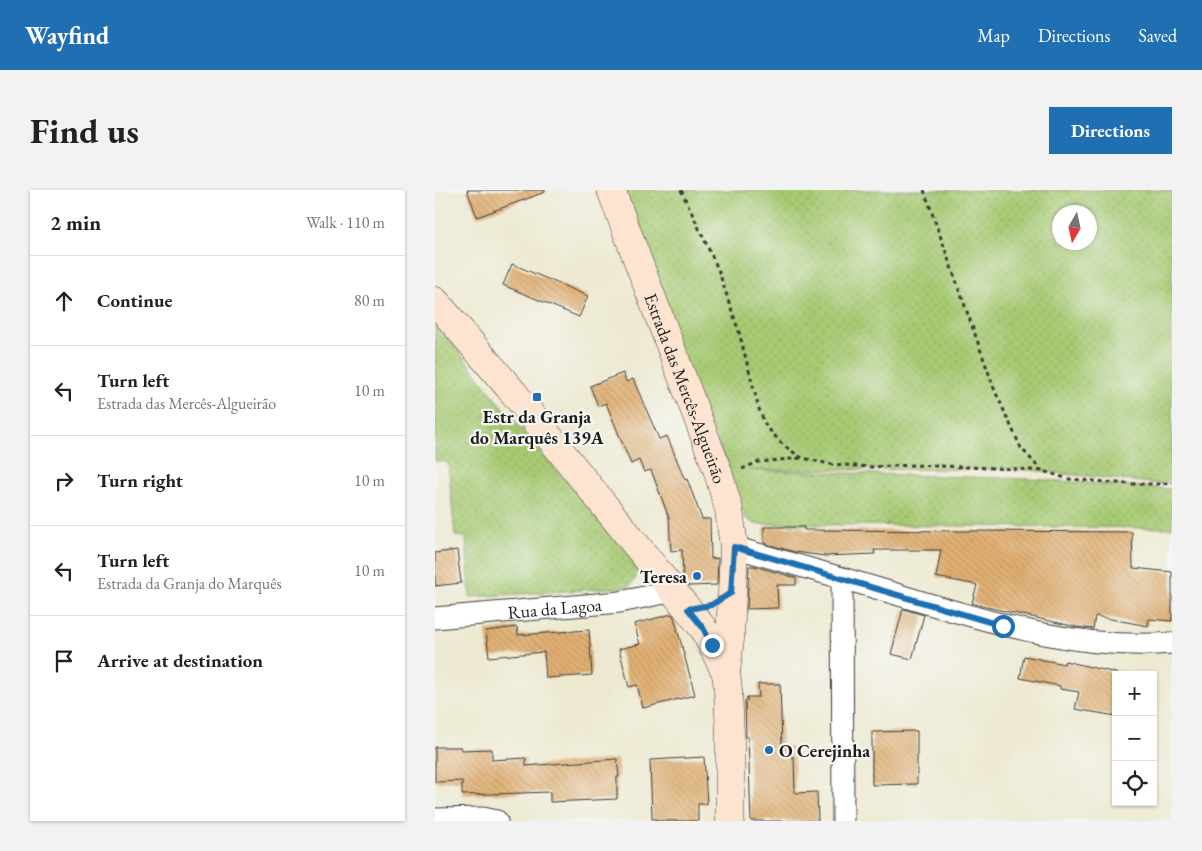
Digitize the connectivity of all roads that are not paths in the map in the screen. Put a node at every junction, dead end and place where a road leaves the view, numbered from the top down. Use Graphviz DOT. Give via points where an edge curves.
graph roads {
  1 [pos="611,190"];
  2 [pos="435,301"];
  3 [pos="734,547"];
  4 [pos="842,578"];
  5 [pos="731,593"];
  6 [pos="681,600"];
  7 [pos="435,618"];
  8 [pos="1172,643"];
  9 [pos="726,673"];
  10 [pos="435,819"];
  11 [pos="497,821"];
  12 [pos="730,821"];
  13 [pos="843,821"];
  1 -- 3 [label="main road, Estrada das Mercês-Algueirão" via="720,479 729,510"];
  2 -- 6 [label="main road"];
  3 -- 4 [label="street"];
  3 -- 5 [label="main road, Estrada das Mercês-Algueirão"];
  4 -- 8 [label="street" via="1003,626 1079,640 1147,645"];
  4 -- 13 [label="street"];
  5 -- 6 [label="main road" via="711,605"];
  5 -- 9 [label="main road, Estrada das Mercês-Algueirão"];
  6 -- 7 [label="street, Rua da Lagoa"];
  6 -- 9 [label="main road" via="703,628"];
  9 -- 12 [label="main road" via="730,707"];
  10 -- 11 [label="street" via="483,818"];
}
